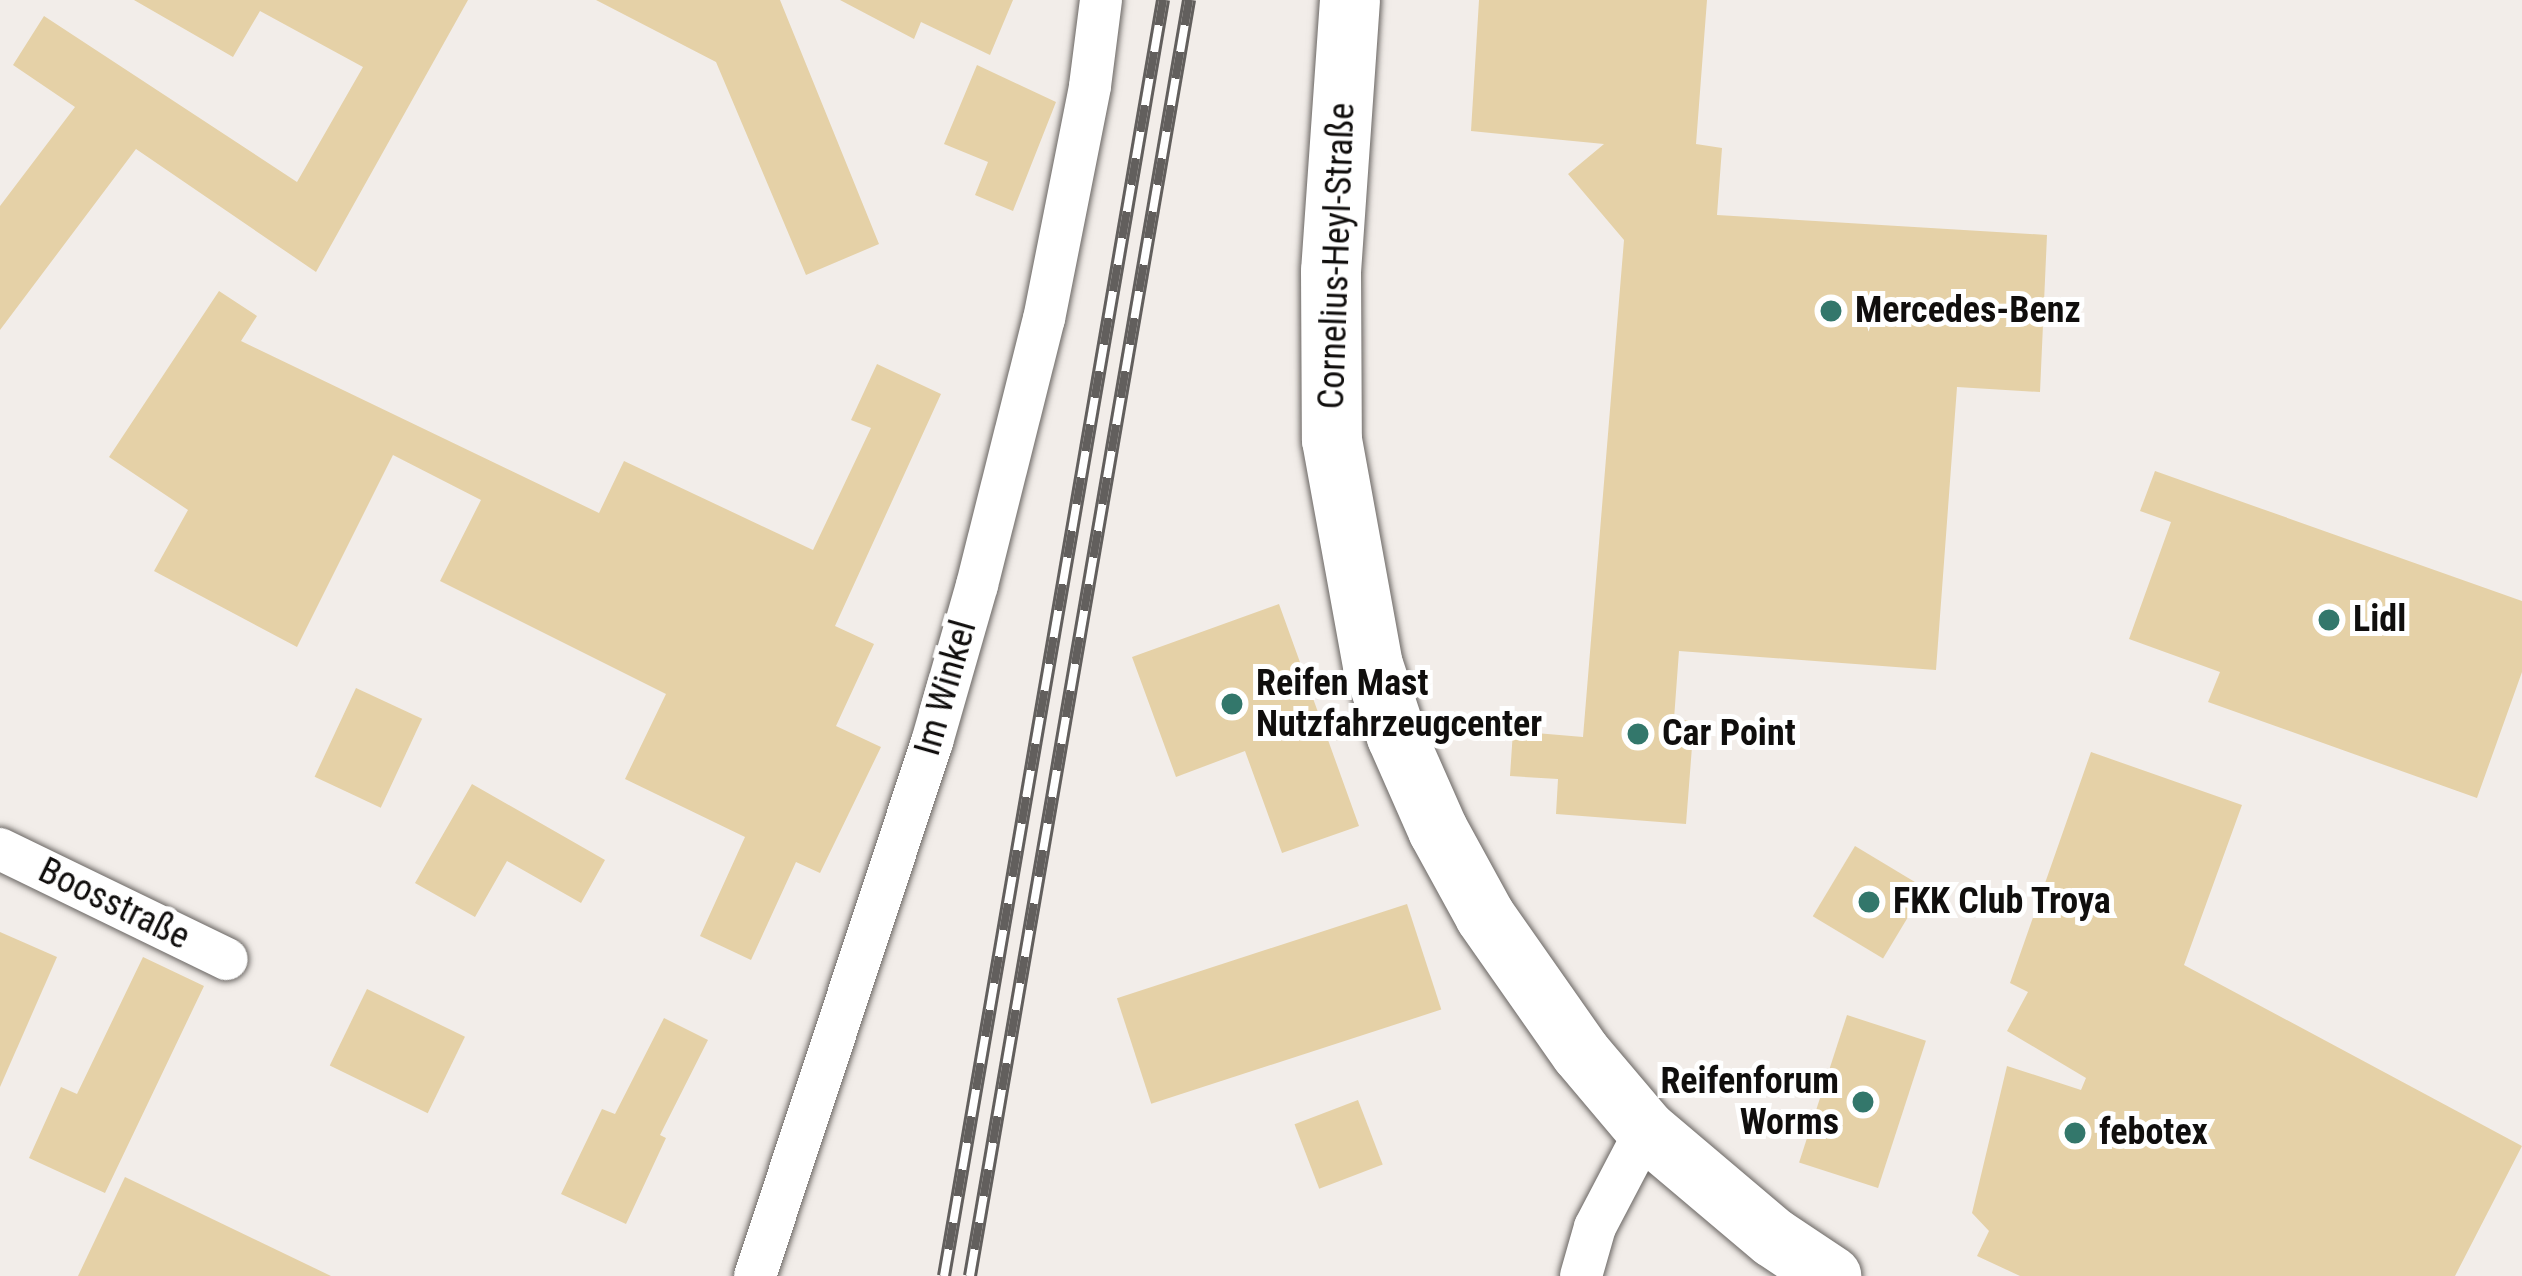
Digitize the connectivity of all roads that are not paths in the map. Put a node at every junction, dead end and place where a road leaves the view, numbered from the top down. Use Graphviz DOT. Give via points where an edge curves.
graph roads {
  1 [pos="1101,0"];
  2 [pos="1350,0"];
  3 [pos="0,849"];
  4 [pos="227,959"];
  5 [pos="1646,1130"];
  6 [pos="755,1276"];
  7 [pos="1581,1276"];
  8 [pos="1831,1276"];
  1 -- 6 [label="street, Im Winkel" via="1044,320 977,585"];
  2 -- 5 [label="main road, Cornelius-Heyl-Straße" via="1328,351 1332,440 1373,664 1421,793 1485,916"];
  3 -- 4 [label="street, Boosstraße"];
  5 -- 7 [label="street" via="1594,1227"];
  5 -- 8 [label="main road, Cornelius-Heyl-Straße"];
}
